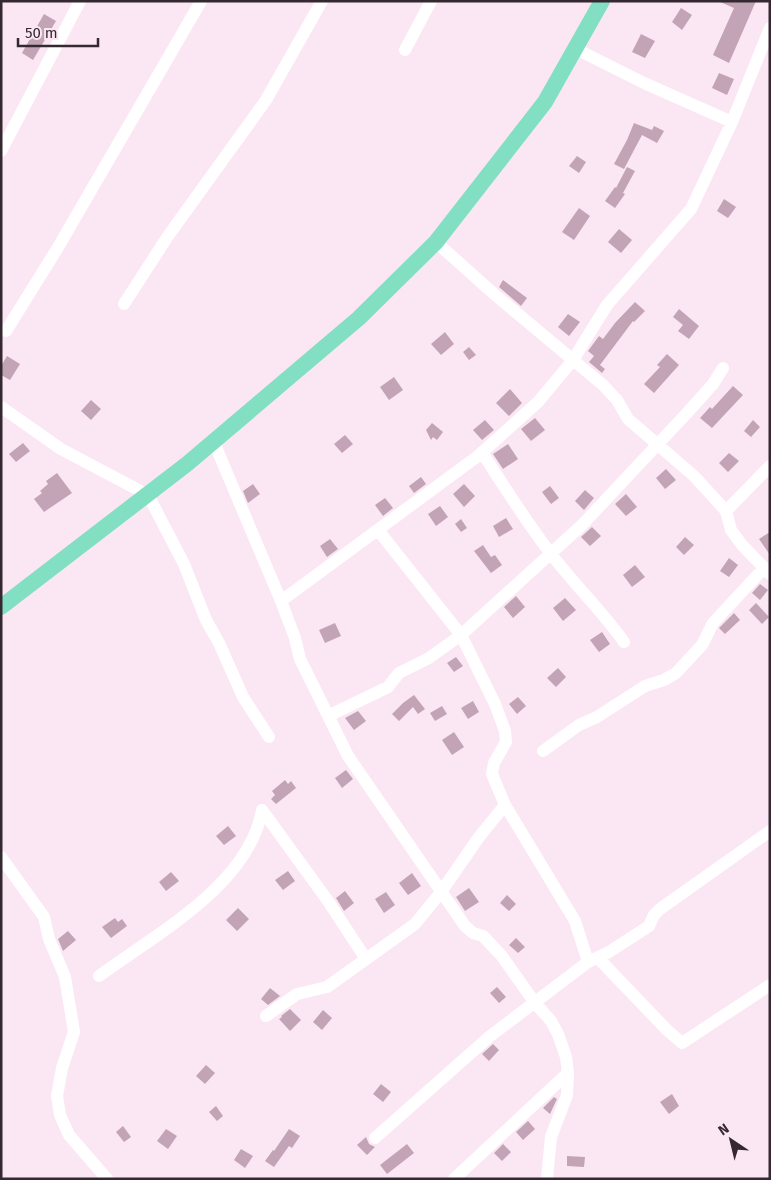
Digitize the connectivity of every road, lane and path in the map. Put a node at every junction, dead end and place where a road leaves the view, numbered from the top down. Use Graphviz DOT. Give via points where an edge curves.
graph roads {
  1 [pos="80,1"];
  2 [pos="202,1"];
  3 [pos="322,1"];
  4 [pos="431,1"];
  5 [pos="602,1"];
  6 [pos="770,28"];
  7 [pos="576,49"];
  8 [pos="405,50"];
  9 [pos="732,122"];
  10 [pos="1,151"];
  11 [pos="436,242"];
  12 [pos="124,304"];
  13 [pos="6,331"];
  14 [pos="573,360"];
  15 [pos="723,368"];
  16 [pos="1,408"];
  17 [pos="213,440"];
  18 [pos="657,445"];
  19 [pos="482,452"];
  20 [pos="770,466"];
  21 [pos="148,494"];
  22 [pos="726,511"];
  23 [pos="378,530"];
  24 [pos="550,553"];
  25 [pos="767,572"];
  26 [pos="281,601"];
  27 [pos="1,607"];
  28 [pos="461,634"];
  29 [pos="624,642"];
  30 [pos="328,716"];
  31 [pos="269,737"];
  32 [pos="543,751"];
  33 [pos="505,805"];
  34 [pos="770,831"];
  35 [pos="1,856"];
  36 [pos="441,892"];
  37 [pos="366,959"];
  38 [pos="593,960"];
  39 [pos="99,976"];
  40 [pos="770,985"];
  41 [pos="535,1003"];
  42 [pos="266,1016"];
  43 [pos="568,1073"];
  44 [pos="375,1138"];
  45 [pos="107,1179"];
  46 [pos="454,1179"];
  47 [pos="547,1179"];
  1 -- 10 [label="street"];
  2 -- 13 [label="street"];
  3 -- 12 [label="street" via="266,100 168,236"];
  4 -- 8 [label="street"];
  5 -- 7 [label="main road"];
  6 -- 9 [label="street"];
  7 -- 9 [label="street"];
  7 -- 11 [label="main road" via="545,102"];
  9 -- 14 [label="street" via="691,209 607,305"];
  11 -- 14 [label="street"];
  11 -- 17 [label="main road" via="359,318"];
  14 -- 18 [label="street" via="603,385 628,419"];
  14 -- 19 [label="street" via="538,402"];
  15 -- 18 [label="street" via="704,395"];
  16 -- 21 [label="street" via="61,449"];
  17 -- 21 [label="main road"];
  17 -- 26 [label="street"];
  18 -- 22 [label="street" via="694,476"];
  18 -- 24 [label="street" via="582,525"];
  19 -- 23 [label="street"];
  19 -- 24 [label="street"];
  20 -- 22 [label="street"];
  21 -- 27 [label="main road"];
  21 -- 31 [label="street" via="184,564 203,614 243,697"];
  22 -- 25 [label="street" via="731,530"];
  23 -- 26 [label="street"];
  23 -- 28 [label="street"];
  24 -- 28 [label="street"];
  24 -- 29 [label="street" via="611,622"];
  25 -- 32 [label="street" via="713,623 702,645 676,673 646,686"];
  26 -- 30 [label="street" via="300,659"];
  28 -- 30 [label="street" via="429,658 400,673 388,687"];
  28 -- 33 [label="street" via="505,730 506,742 494,763 492,774"];
  30 -- 36 [label="street" via="348,756"];
  33 -- 36 [label="street"];
  33 -- 38 [label="street" via="575,921"];
  34 -- 38 [label="street" via="660,908 649,926"];
  35 -- 45 [label="street" via="44,917 49,939 65,977 74,1032 57,1096 60,1115 69,1135"];
  36 -- 37 [label="street" via="415,924"];
  36 -- 41 [label="street" via="465,926 483,936 501,955"];
  37 -- 39 [label="street" via="262,810 260,827 252,843 226,879 194,908"];
  37 -- 42 [label="street" via="327,987 297,994"];
  38 -- 40 [label="street" via="682,1043"];
  38 -- 41 [label="street"];
  41 -- 43 [label="street" via="558,1034"];
  41 -- 44 [label="street" via="489,1037"];
  43 -- 46 [label="street"];
  43 -- 47 [label="street" via="567,1095 551,1137"];
}
